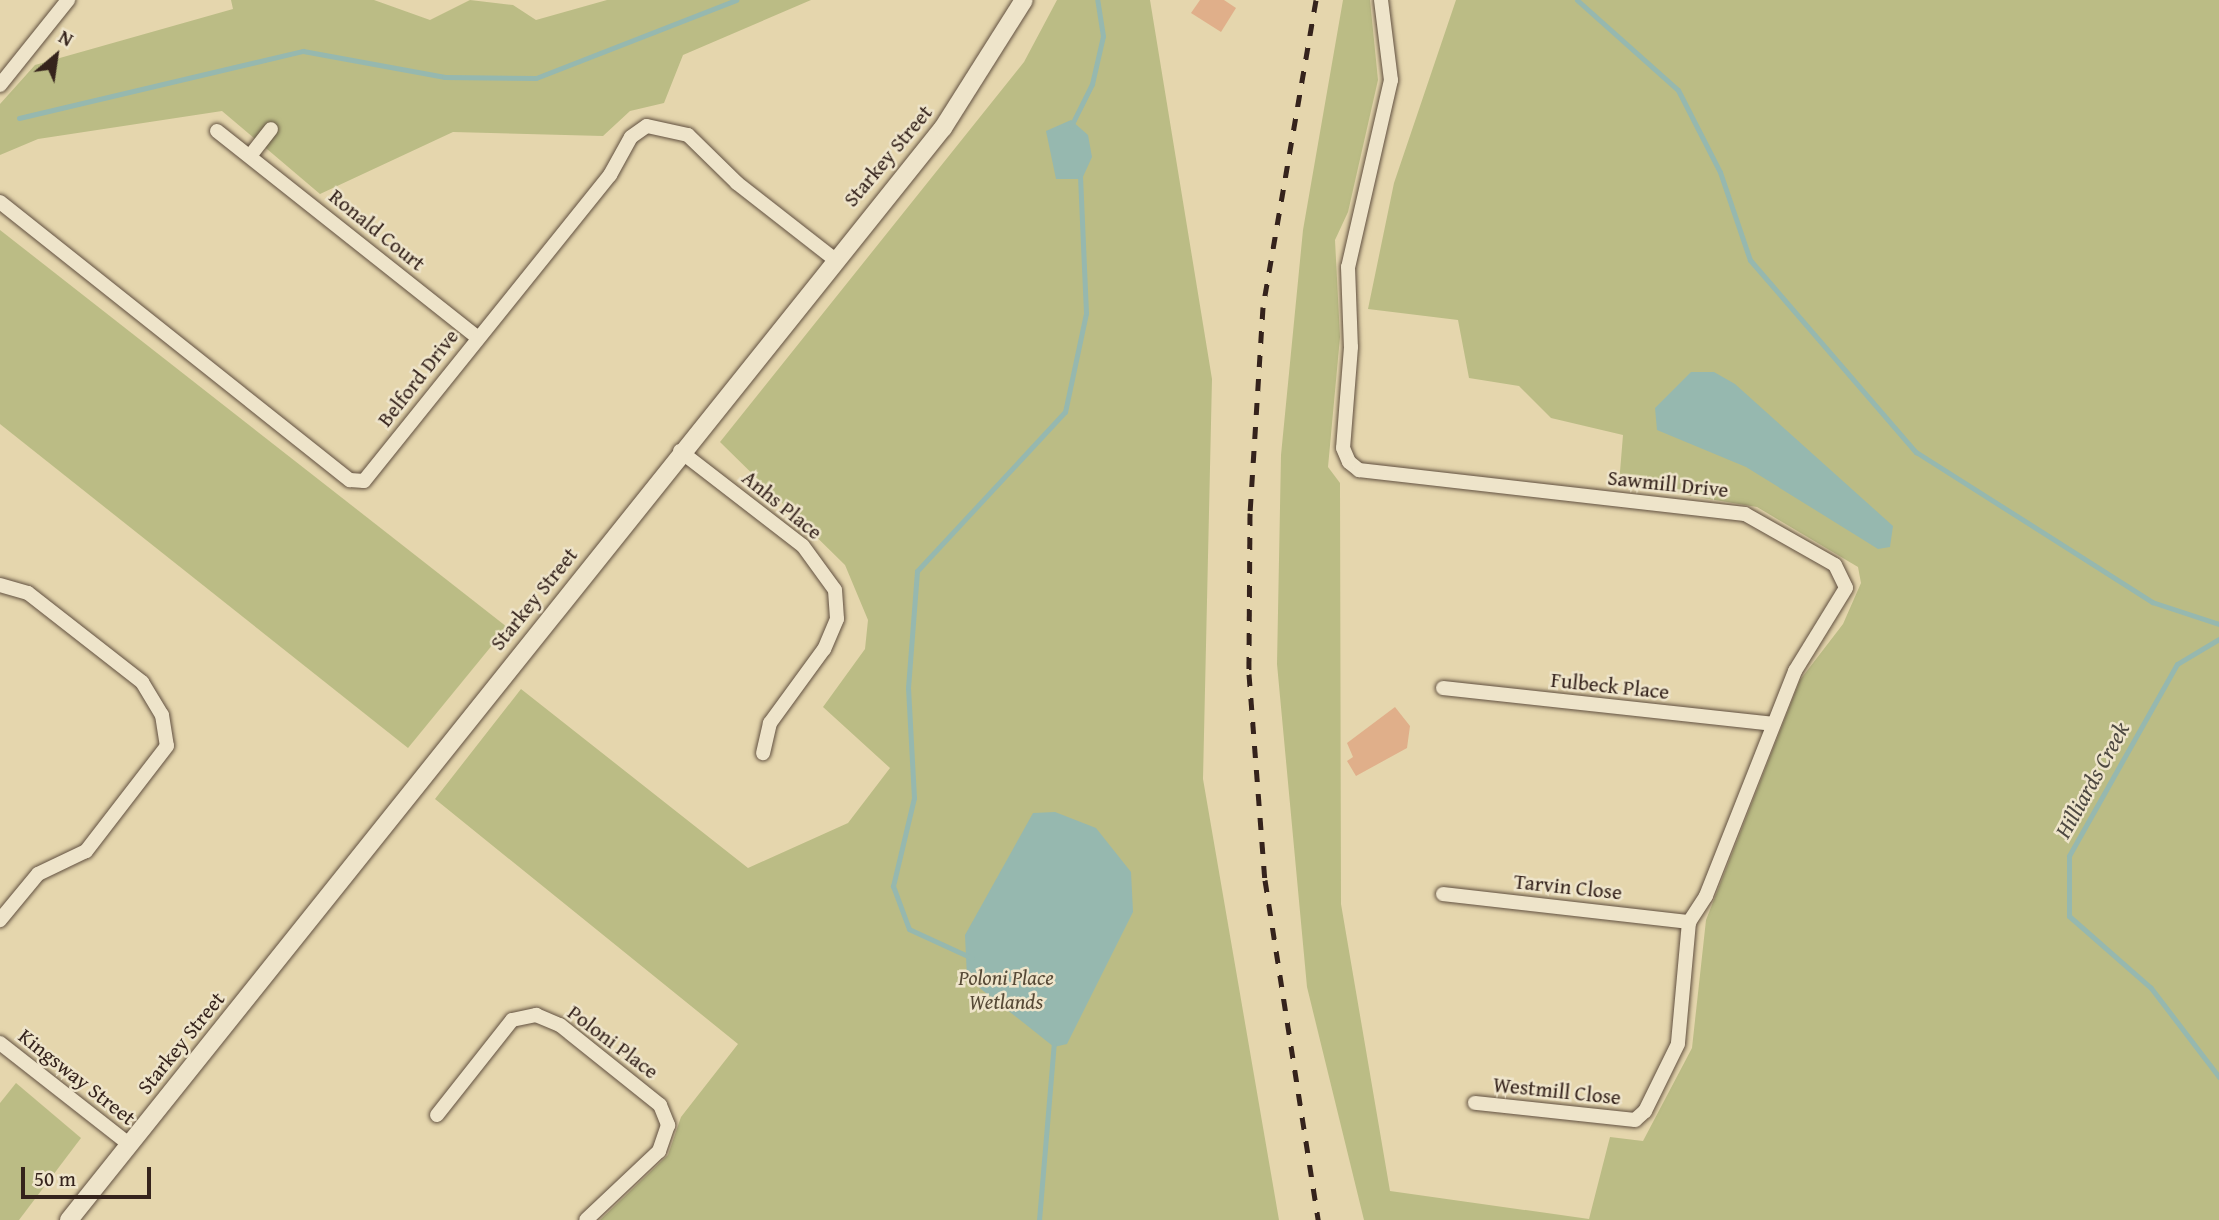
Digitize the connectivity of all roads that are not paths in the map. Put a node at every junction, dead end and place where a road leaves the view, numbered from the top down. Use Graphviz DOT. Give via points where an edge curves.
graph roads {
  1 [pos="68,0"];
  2 [pos="1024,0"];
  3 [pos="1381,0"];
  4 [pos="0,85"];
  5 [pos="271,129"];
  6 [pos="217,131"];
  7 [pos="250,156"];
  8 [pos="0,202"];
  9 [pos="833,258"];
  10 [pos="477,337"];
  11 [pos="680,451"];
  12 [pos="0,585"];
  13 [pos="1443,688"];
  14 [pos="1772,724"];
  15 [pos="763,753"];
  16 [pos="1443,894"];
  17 [pos="0,920"];
  18 [pos="1689,922"];
  19 [pos="0,1043"];
  20 [pos="1475,1103"];
  21 [pos="437,1115"];
  22 [pos="1635,1120"];
  23 [pos="129,1144"];
  24 [pos="69,1220"];
  25 [pos="586,1220"];
  1 -- 4 [label="street"];
  2 -- 9 [label="street, Starkey Street" via="943,128"];
  3 -- 14 [label="street, Sawmill Drive" via="1391,80 1348,267 1351,346 1343,448 1349,462 1359,470 1745,514 1835,565 1846,588 1795,671"];
  5 -- 7 [label="street"];
  6 -- 7 [label="street, Ronald Court"];
  7 -- 10 [label="street, Ronald Court"];
  8 -- 10 [label="street, Belford Drive" via="350,480 364,481"];
  9 -- 10 [label="street, Belford Drive" via="737,183 688,135 647,126 631,137 610,175"];
  9 -- 11 [label="street, Starkey Street"];
  11 -- 15 [label="street, Anhs Place" via="803,546 835,590 837,619 824,649 770,723"];
  11 -- 23 [label="street, Starkey Street"];
  12 -- 17 [label="street" via="28,593 142,682 162,715 167,746 86,851 38,874"];
  13 -- 14 [label="street, Fulbeck Place"];
  14 -- 18 [label="street, Sawmill Drive" via="1706,896"];
  16 -- 18 [label="street, Tarvin Close"];
  18 -- 22 [label="street, Sawmill Drive" via="1678,1044 1653,1101"];
  19 -- 23 [label="street, Kingsway Street"];
  20 -- 22 [label="street, Westmill Close"];
  21 -- 25 [label="street, Poloni Place" via="512,1020 537,1015 560,1025 660,1105 668,1125 659,1152"];
  23 -- 24 [label="street, Starkey Street"];
}
